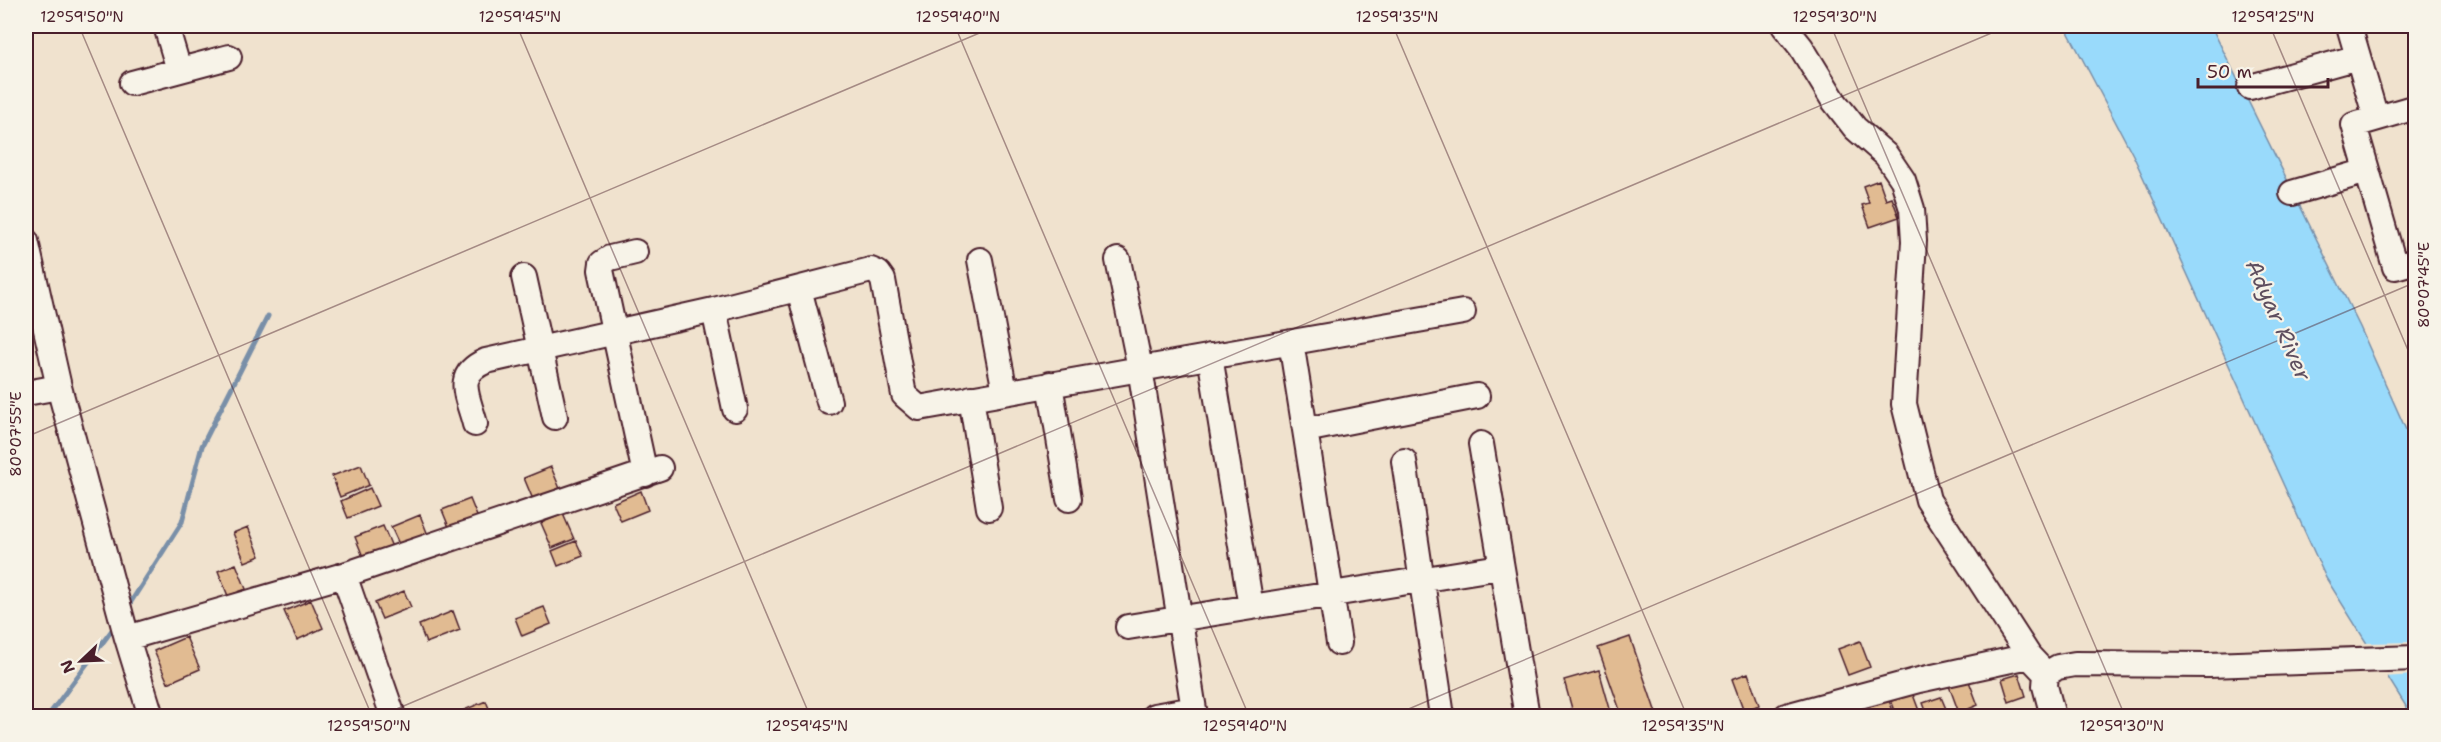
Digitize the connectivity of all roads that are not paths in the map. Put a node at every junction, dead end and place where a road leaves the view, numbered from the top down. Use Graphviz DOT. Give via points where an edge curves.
graph roads {
  1 [pos="166,26"];
  2 [pos="1784,26"];
  3 [pos="2349,26"];
  4 [pos="229,57"];
  5 [pos="2358,57"];
  6 [pos="179,70"];
  7 [pos="132,83"];
  8 [pos="2250,87"];
  9 [pos="2415,107"];
  10 [pos="2376,118"];
  11 [pos="2367,171"];
  12 [pos="2292,193"];
  13 [pos="26,242"];
  14 [pos="635,252"];
  15 [pos="980,260"];
  16 [pos="1119,260"];
  17 [pos="2415,261"];
  18 [pos="524,277"];
  19 [pos="799,289"];
  20 [pos="714,310"];
  21 [pos="1463,312"];
  22 [pos="614,331"];
  23 [pos="1291,342"];
  24 [pos="540,348"];
  25 [pos="1210,356"];
  26 [pos="1140,368"];
  27 [pos="1050,384"];
  28 [pos="59,387"];
  29 [pos="1005,392"];
  30 [pos="26,393"];
  31 [pos="1477,396"];
  32 [pos="971,398"];
  33 [pos="829,402"];
  34 [pos="735,409"];
  35 [pos="555,417"];
  36 [pos="475,424"];
  37 [pos="1305,430"];
  38 [pos="1481,444"];
  39 [pos="1404,461"];
  40 [pos="1069,499"];
  41 [pos="989,508"];
  42 [pos="1500,567"];
  43 [pos="344,575"];
  44 [pos="1420,580"];
  45 [pos="1331,594"];
  46 [pos="1251,607"];
  47 [pos="1180,618"];
  48 [pos="1128,627"];
  49 [pos="127,638"];
  50 [pos="1339,643"];
  51 [pos="2029,656"];
  52 [pos="2415,658"];
  53 [pos="2046,674"];
  54 [pos="1195,713"];
  55 [pos="151,717"];
  56 [pos="393,717"];
  57 [pos="1154,717"];
  58 [pos="1442,717"];
  59 [pos="1527,717"];
  60 [pos="1786,717"];
  61 [pos="2053,717"];
  1 -- 6 [label="street"];
  2 -- 51 [label="street" via="1802,47 1834,101 1855,128 1886,155 1903,180 1912,209 1914,241 1904,404 1928,500"];
  3 -- 5 [label="street"];
  4 -- 6 [label="street"];
  5 -- 8 [label="street"];
  5 -- 10 [label="street"];
  6 -- 7 [label="street"];
  9 -- 10 [label="street"];
  10 -- 11 [label="street" via="2354,125"];
  11 -- 12 [label="street"];
  11 -- 17 [label="street" via="2395,267"];
  13 -- 28 [label="street"];
  14 -- 22 [label="street" via="602,263"];
  15 -- 29 [label="street"];
  16 -- 26 [label="street"];
  18 -- 24 [label="street"];
  19 -- 20 [label="street"];
  19 -- 32 [label="street" via="871,270 878,273 886,289 904,395 919,408"];
  19 -- 33 [label="street"];
  20 -- 22 [label="street"];
  20 -- 34 [label="street"];
  21 -- 23 [label="street"];
  22 -- 24 [label="street"];
  22 -- 43 [label="street" via="652,471"];
  23 -- 25 [label="street"];
  23 -- 37 [label="street"];
  24 -- 35 [label="street"];
  24 -- 36 [label="street" via="473,366 465,384"];
  25 -- 26 [label="street"];
  25 -- 46 [label="street"];
  26 -- 27 [label="street"];
  26 -- 47 [label="street"];
  27 -- 29 [label="street"];
  27 -- 40 [label="street"];
  28 -- 30 [label="street"];
  28 -- 49 [label="street"];
  29 -- 32 [label="street"];
  31 -- 37 [label="street"];
  32 -- 41 [label="street"];
  37 -- 45 [label="street"];
  38 -- 42 [label="street"];
  39 -- 44 [label="street"];
  42 -- 44 [label="street"];
  42 -- 59 [label="street"];
  43 -- 49 [label="street"];
  43 -- 56 [label="street"];
  44 -- 45 [label="street"];
  44 -- 58 [label="street"];
  45 -- 46 [label="street"];
  45 -- 50 [label="street"];
  46 -- 47 [label="street"];
  47 -- 48 [label="street"];
  47 -- 54 [label="street"];
  49 -- 55 [label="street"];
  51 -- 53 [label="street"];
  51 -- 60 [label="street" via="1920,680"];
  52 -- 53 [label="street" via="2209,665 2075,664"];
  53 -- 61 [label="street"];
  54 -- 57 [label="street"];
}
